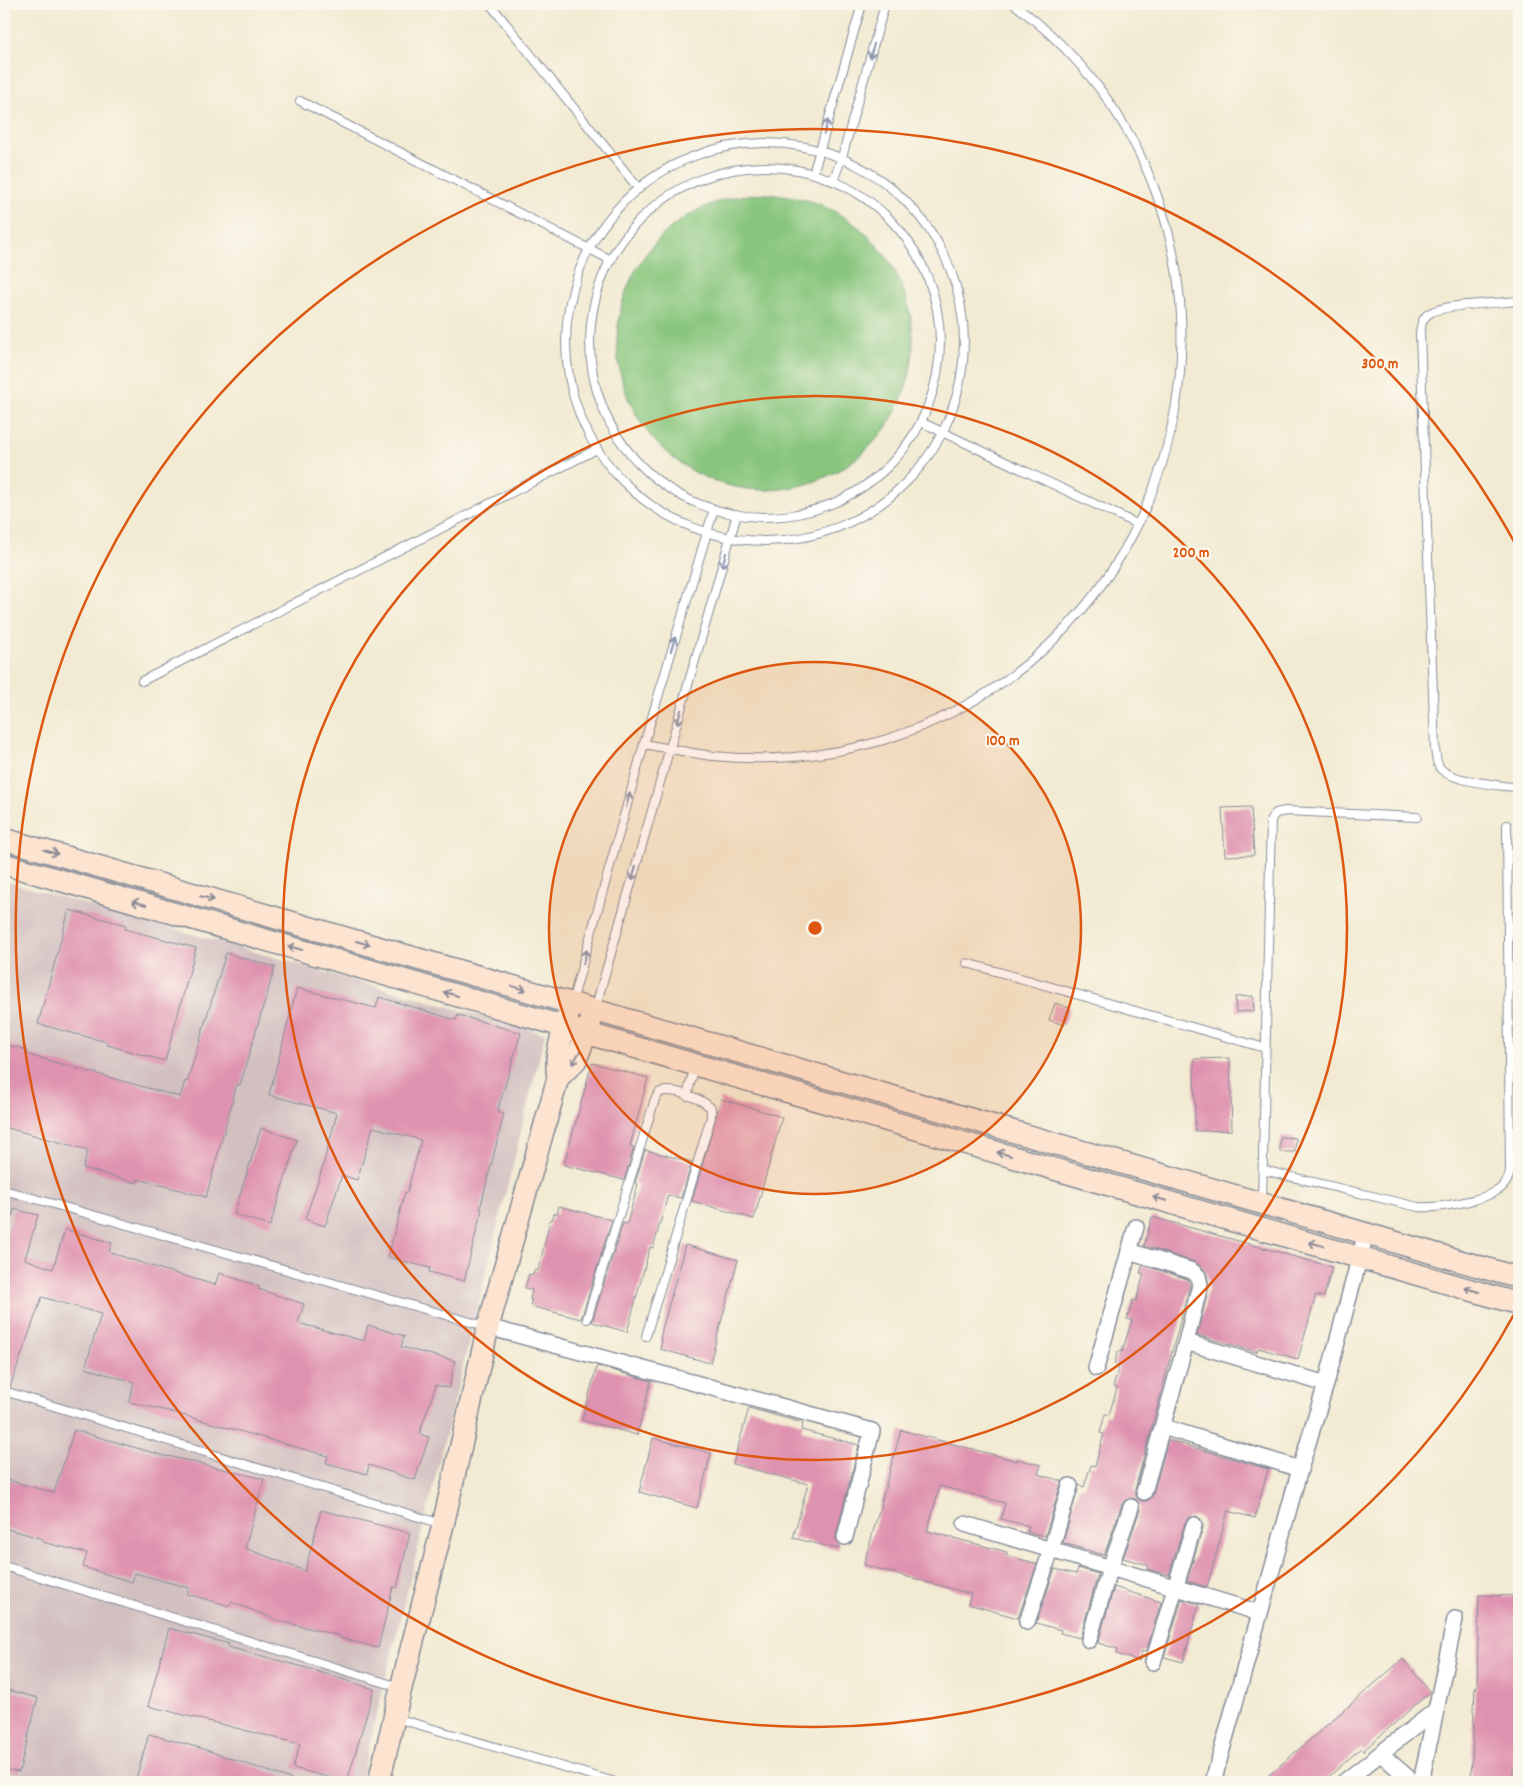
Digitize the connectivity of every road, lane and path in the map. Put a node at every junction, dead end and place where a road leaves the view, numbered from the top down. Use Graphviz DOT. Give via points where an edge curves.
graph roads {
  1 [pos="490,4"];
  2 [pos="862,4"];
  3 [pos="885,4"];
  4 [pos="1014,4"];
  5 [pos="300,101"];
  6 [pos="820,150"];
  7 [pos="842,157"];
  8 [pos="812,174"];
  9 [pos="833,181"];
  10 [pos="639,189"];
  11 [pos="589,249"];
  12 [pos="611,260"];
  13 [pos="1519,301"];
  14 [pos="921,422"];
  15 [pos="942,433"];
  16 [pos="597,449"];
  17 [pos="714,509"];
  18 [pos="737,514"];
  19 [pos="1138,524"];
  20 [pos="707,532"];
  21 [pos="730,537"];
  22 [pos="142,681"];
  23 [pos="644,744"];
  24 [pos="670,748"];
  25 [pos="1519,788"];
  26 [pos="1417,817"];
  27 [pos="1507,825"];
  28 [pos="4,839"];
  29 [pos="4,864"];
  30 [pos="967,963"];
  31 [pos="572,1004"];
  32 [pos="594,1010"];
  33 [pos="565,1027"];
  34 [pos="588,1034"];
  35 [pos="1265,1048"];
  36 [pos="696,1064"];
  37 [pos="558,1078"];
  38 [pos="687,1096"];
  39 [pos="1263,1170"];
  40 [pos="4,1190"];
  41 [pos="1262,1203"];
  42 [pos="1136,1227"];
  43 [pos="1366,1233"];
  44 [pos="1129,1252"];
  45 [pos="1361,1257"];
  46 [pos="1519,1278"];
  47 [pos="1519,1304"];
  48 [pos="587,1319"];
  49 [pos="488,1327"];
  50 [pos="646,1336"];
  51 [pos="1186,1342"];
  52 [pos="1096,1368"];
  53 [pos="1326,1384"];
  54 [pos="4,1391"];
  55 [pos="1163,1427"];
  56 [pos="1300,1470"];
  57 [pos="1070,1486"];
  58 [pos="1144,1492"];
  59 [pos="1131,1507"];
  60 [pos="965,1524"];
  61 [pos="443,1525"];
  62 [pos="1194,1526"];
  63 [pos="845,1537"];
  64 [pos="1051,1550"];
  65 [pos="4,1566"];
  66 [pos="1110,1568"];
  67 [pos="1175,1588"];
  68 [pos="1260,1614"];
  69 [pos="1455,1619"];
  70 [pos="1027,1622"];
  71 [pos="1089,1640"];
  72 [pos="1154,1662"];
  73 [pos="401,1688"];
  74 [pos="1436,1710"];
  75 [pos="394,1717"];
  76 [pos="1381,1754"];
  77 [pos="379,1782"];
  78 [pos="616,1782"];
  79 [pos="1213,1782"];
  80 [pos="1344,1782"];
  81 [pos="1413,1782"];
  82 [pos="1421,1782"];
  1 -- 10 [label="lane"];
  6 -- 2 [label="lane, one-way"];
  3 -- 7 [label="lane, one-way"];
  4 -- 19 [label="lane" via="1050,34 1107,100 1149,176 1175,260 1182,347 1179,390 1159,475"];
  5 -- 11 [label="lane"];
  6 -- 7 [label="lane"];
  6 -- 8 [label="lane"];
  6 -- 10 [label="lane" via="756,144 722,148 688,159"];
  7 -- 9 [label="lane"];
  7 -- 15 [label="lane" via="886,184 912,208 931,230 949,266 960,299 965,333 956,401"];
  8 -- 9 [label="lane"];
  8 -- 12 [label="lane" via="757,168 727,172 698,181 671,195 646,214 626,236"];
  9 -- 14 [label="lane" via="872,203 894,224 913,248 927,275 936,304 939,364 933,394"];
  10 -- 11 [label="lane" via="607,222"];
  11 -- 12 [label="lane"];
  11 -- 16 [label="lane" via="575,282 564,348 570,385 581,418"];
  12 -- 17 [label="lane" via="598,290 591,320 594,380 603,409 622,442 658,481 684,497"];
  13 -- 25 [label="lane" via="1436,310 1426,316 1420,333 1438,766 1456,778"];
  14 -- 15 [label="lane"];
  14 -- 18 [label="lane" via="884,470 860,489 833,503 773,516"];
  15 -- 19 [label="lane"];
  15 -- 21 [label="lane" via="924,462 900,488 872,509 842,525 809,536 774,540"];
  16 -- 20 [label="lane" via="641,496 668,516"];
  16 -- 22 [label="lane"];
  17 -- 18 [label="lane"];
  17 -- 20 [label="lane"];
  18 -- 21 [label="lane"];
  19 -- 24 [label="lane" via="1098,590 1070,624 1004,681 927,724 844,750 800,756 713,756"];
  20 -- 21 [label="lane"];
  23 -- 20 [label="lane, one-way"];
  21 -- 24 [label="lane, one-way"];
  23 -- 24 [label="lane"];
  31 -- 23 [label="lane, one-way"];
  24 -- 32 [label="lane, one-way"];
  26 -- 35 [label="lane" via="1286,811 1276,813 1270,819"];
  27 -- 39 [label="lane" via="1508,1180 1494,1193 1429,1208"];
  28 -- 31 [label="street, one-way"];
  33 -- 29 [label="street, one-way"];
  30 -- 35 [label="lane"];
  31 -- 32 [label="street"];
  31 -- 33 [label="street"];
  32 -- 34 [label="street"];
  32 -- 41 [label="street"];
  33 -- 34 [label="street"];
  33 -- 37 [label="street" via="557,1051"];
  34 -- 36 [label="street"];
  34 -- 37 [label="street, one-way" via="576,1060"];
  35 -- 39 [label="lane"];
  36 -- 38 [label="lane"];
  45 -- 36 [label="street, one-way"];
  37 -- 49 [label="street"];
  38 -- 48 [label="lane" via="667,1090 660,1092 655,1099"];
  38 -- 50 [label="lane" via="704,1101 711,1108 711,1117"];
  39 -- 41 [label="lane"];
  40 -- 49 [label="lane"];
  41 -- 43 [label="street"];
  42 -- 44 [label="street"];
  43 -- 45 [label="street"];
  43 -- 46 [label="street"];
  44 -- 51 [label="street" via="1192,1271 1198,1276 1200,1285"];
  44 -- 52 [label="street"];
  47 -- 45 [label="street, one-way"];
  45 -- 53 [label="street"];
  49 -- 61 [label="street"];
  49 -- 63 [label="street" via="872,1431"];
  51 -- 53 [label="street"];
  51 -- 55 [label="street"];
  53 -- 56 [label="street"];
  54 -- 61 [label="lane"];
  55 -- 56 [label="street"];
  55 -- 58 [label="street"];
  56 -- 68 [label="street"];
  57 -- 64 [label="street"];
  59 -- 66 [label="street"];
  60 -- 64 [label="street"];
  61 -- 73 [label="street"];
  62 -- 67 [label="street"];
  64 -- 66 [label="street"];
  64 -- 70 [label="street"];
  65 -- 73 [label="lane"];
  66 -- 67 [label="street"];
  66 -- 71 [label="street"];
  67 -- 68 [label="street"];
  67 -- 72 [label="street"];
  68 -- 79 [label="street"];
  69 -- 74 [label="street"];
  73 -- 75 [label="street"];
  74 -- 76 [label="street"];
  74 -- 82 [label="street"];
  75 -- 77 [label="street"];
  75 -- 78 [label="lane"];
  76 -- 80 [label="street"];
  76 -- 81 [label="street"];
}
